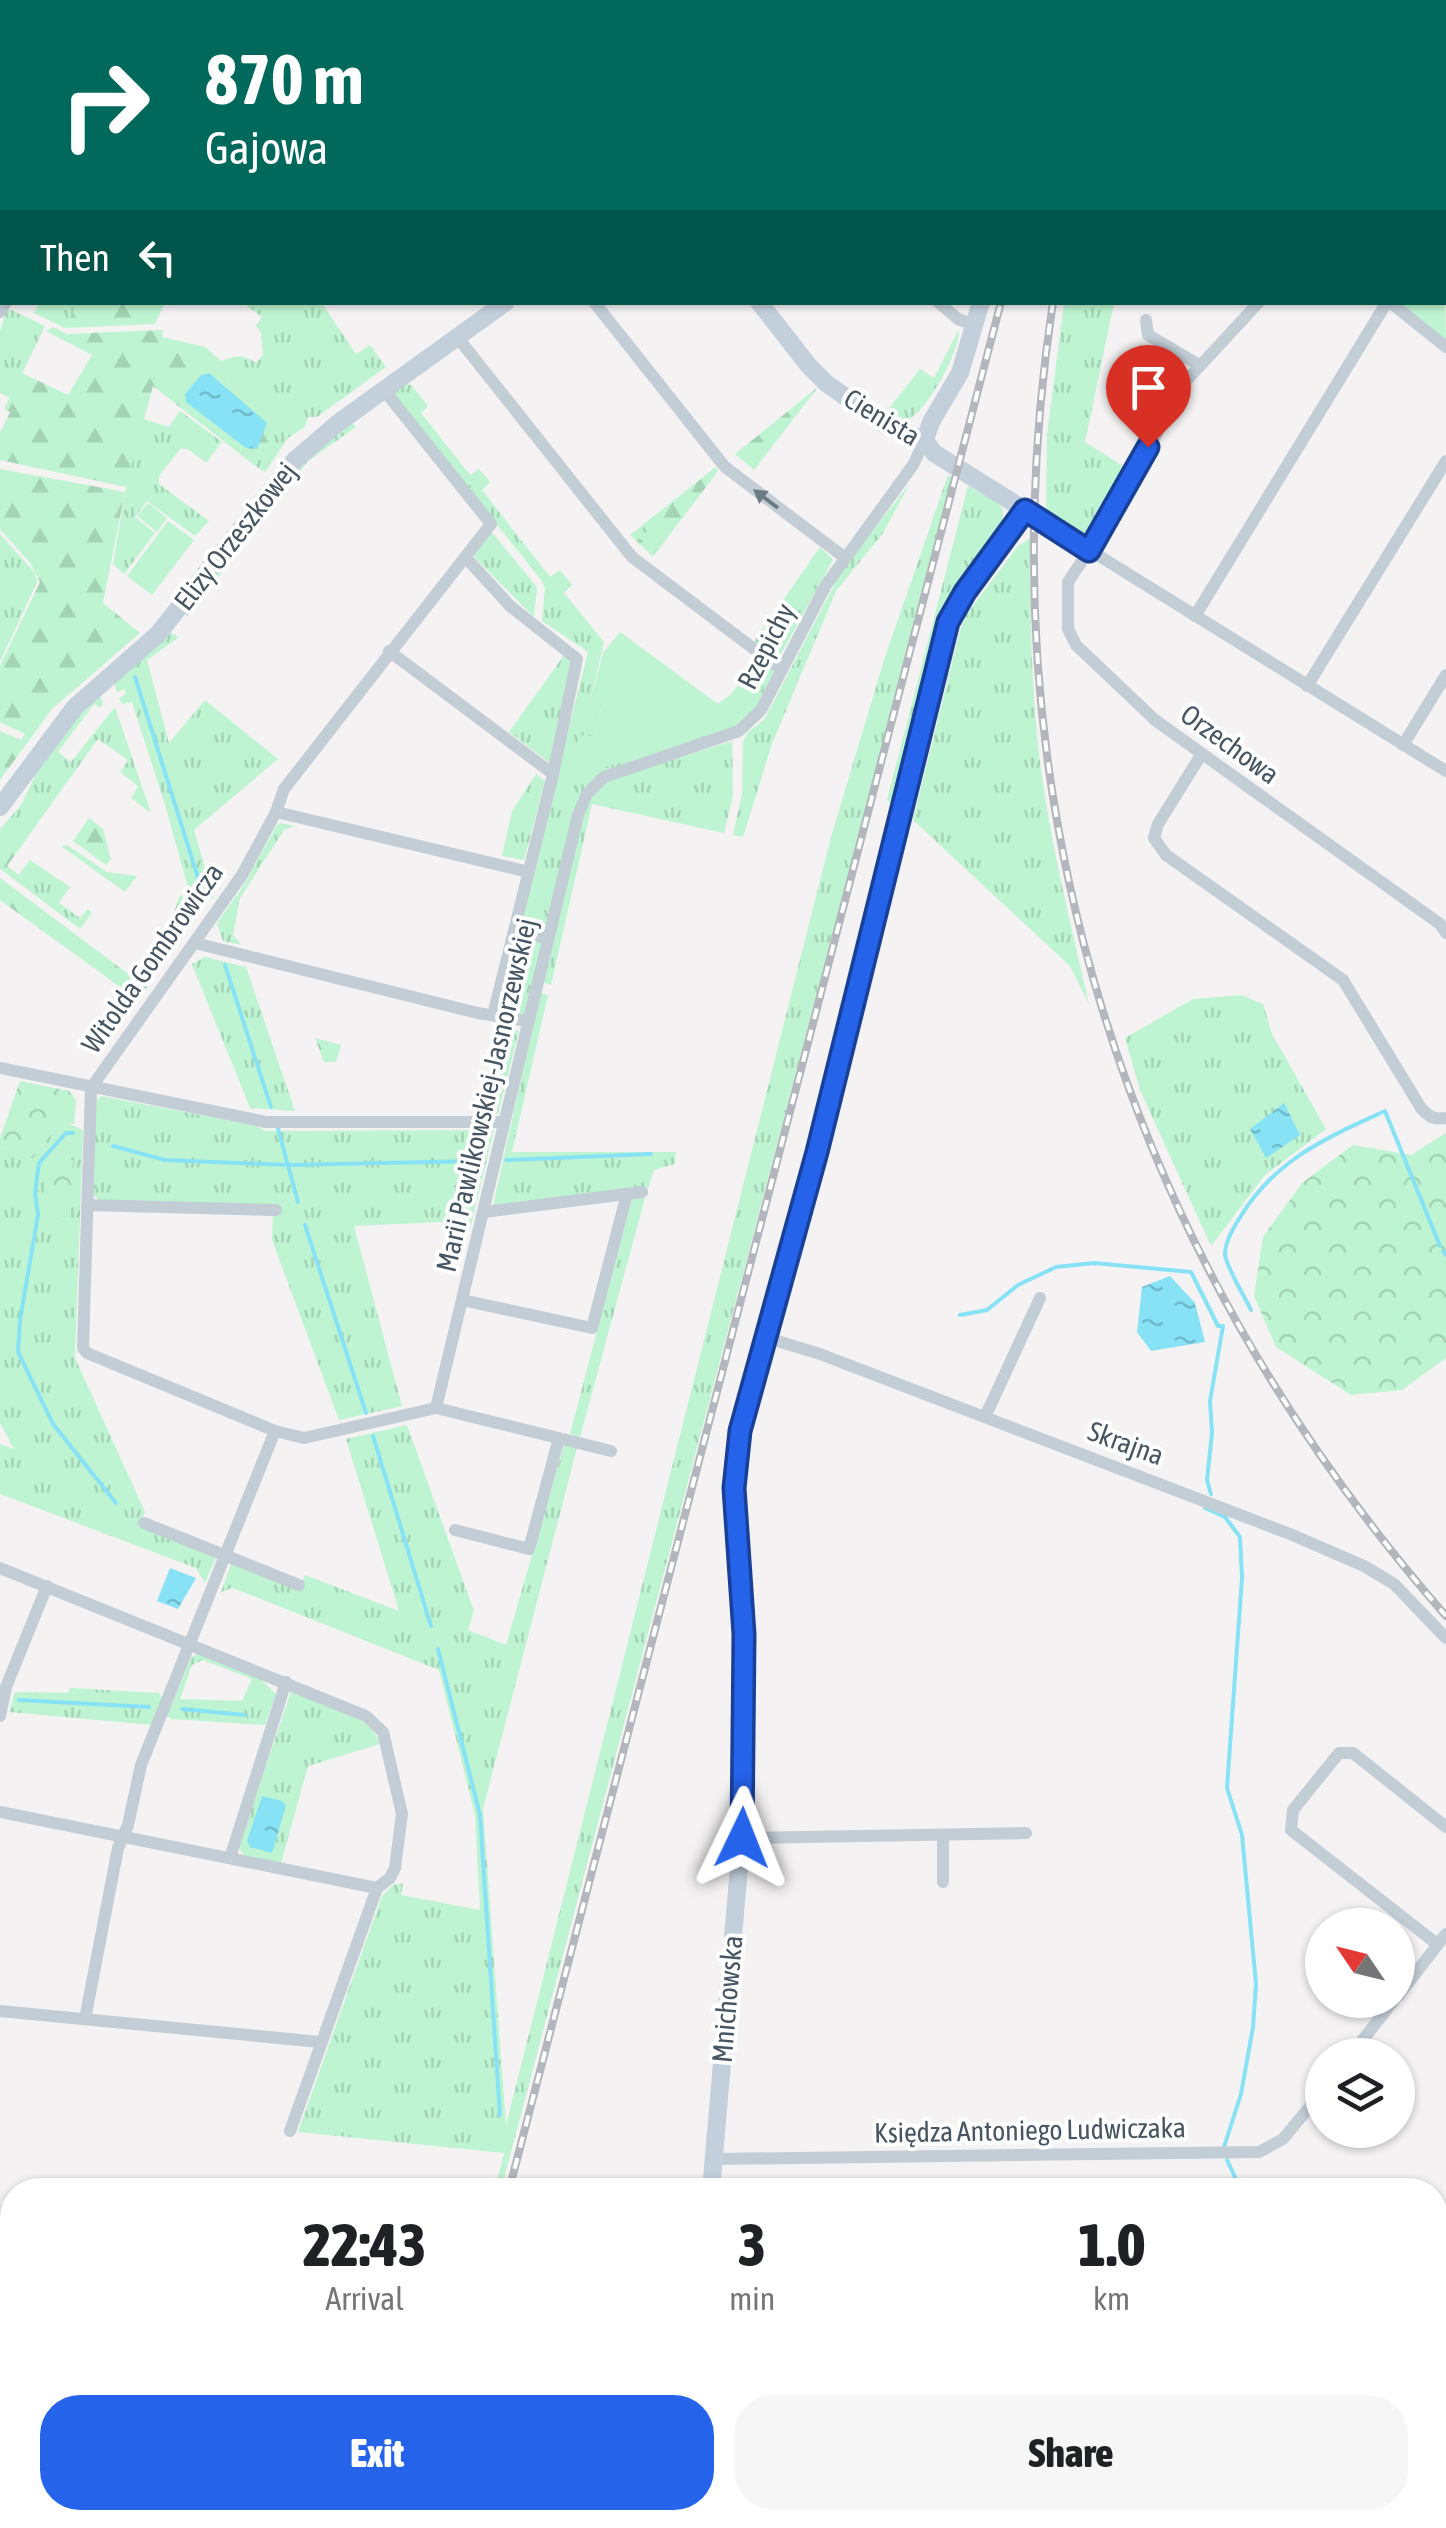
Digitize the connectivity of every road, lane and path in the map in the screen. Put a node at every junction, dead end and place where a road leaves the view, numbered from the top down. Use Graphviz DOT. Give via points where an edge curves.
graph roads {
  1 [pos="502,305"];
  2 [pos="596,305"];
  3 [pos="761,305"];
  4 [pos="942,305"];
  5 [pos="979,305"];
  6 [pos="1256,305"];
  7 [pos="1387,305"];
  8 [pos="1393,305"];
  9 [pos="1146,320"];
  10 [pos="975,325"];
  11 [pos="458,338"];
  12 [pos="1446,346"];
  13 [pos="1199,365"];
  14 [pos="384,390"];
  15 [pos="925,440"];
  16 [pos="1446,462"];
  17 [pos="1025,510"];
  18 [pos="1089,551"];
  19 [pos="844,557"];
  20 [pos="466,558"];
  21 [pos="1195,616"];
  22 [pos="388,652"];
  23 [pos="782,670"];
  24 [pos="1446,675"];
  25 [pos="1307,686"];
  26 [pos="1403,745"];
  27 [pos="1201,755"];
  28 [pos="1446,772"];
  29 [pos="553,774"];
  30 [pos="587,794"];
  31 [pos="0,807"];
  32 [pos="276,812"];
  33 [pos="529,872"];
  34 [pos="516,932"];
  35 [pos="1446,934"];
  36 [pos="548,940"];
  37 [pos="195,943"];
  38 [pos="494,1016"];
  39 [pos="528,1021"];
  40 [pos="0,1068"];
  41 [pos="91,1088"];
  42 [pos="1446,1118"];
  43 [pos="502,1122"];
  44 [pos="642,1192"];
  45 [pos="626,1194"];
  46 [pos="88,1205"];
  47 [pos="276,1210"];
  48 [pos="484,1212"];
  49 [pos="1040,1298"];
  50 [pos="462,1300"];
  51 [pos="764,1337"];
  52 [pos="436,1408"];
  53 [pos="985,1417"];
  54 [pos="276,1431"];
  55 [pos="558,1438"];
  56 [pos="611,1450"];
  57 [pos="144,1523"];
  58 [pos="454,1530"];
  59 [pos="225,1555"];
  60 [pos="0,1568"];
  61 [pos="298,1585"];
  62 [pos="46,1586"];
  63 [pos="1446,1638"];
  64 [pos="190,1644"];
  65 [pos="286,1682"];
  66 [pos="0,1716"];
  67 [pos="0,1812"];
  68 [pos="1446,1827"];
  69 [pos="1026,1833"];
  70 [pos="943,1835"];
  71 [pos="124,1837"];
  72 [pos="742,1838"];
  73 [pos="230,1858"];
  74 [pos="944,1882"];
  75 [pos="378,1888"];
  76 [pos="1442,1939"];
  77 [pos="1415,1974"];
  78 [pos="0,2012"];
  79 [pos="1380,2018"];
  80 [pos="85,2019"];
  81 [pos="1364,2038"];
  82 [pos="320,2042"];
  83 [pos="1305,2112"];
  84 [pos="290,2131"];
  85 [pos="714,2159"];
  86 [pos="712,2178"];
  1 -- 11 [label="street, Elizy Orzeszkowej"];
  19 -- 2 [label="street, one-way" via="725,467"];
  3 -- 15 [label="street, Cienista" via="826,382 885,425"];
  4 -- 10 [label="street"];
  5 -- 10 [label="street"];
  6 -- 13 [label="street, Orzechowa"];
  7 -- 21 [label="street"];
  8 -- 12 [label="street"];
  9 -- 13 [label="street" via="1148,335"];
  10 -- 15 [label="street" via="960,373"];
  11 -- 14 [label="street, Elizy Orzeszkowej"];
  11 -- 23 [label="street" via="632,557"];
  13 -- 18 [label="street, Orzechowa"];
  14 -- 20 [label="street, Witolda Gombrowicza" via="491,524"];
  14 -- 31 [label="street, Elizy Orzeszkowej" via="295,460 158,634 75,707"];
  15 -- 17 [label="street, Cienista" via="934,453"];
  15 -- 19 [label="street, Rzepichy"];
  16 -- 25 [label="street"];
  17 -- 18 [label="street"];
  17 -- 51 [label="street, Mnichowska" via="948,622 817,1152"];
  18 -- 21 [label="street"];
  18 -- 27 [label="street, Orzechowa" via="1065,588 1071,638 1154,720"];
  19 -- 23 [label="street, Rzepichy"];
  20 -- 22 [label="street, Witolda Gombrowicza"];
  20 -- 29 [label="street, Marii Pawlikowskiej-Jasnorzewskiej" via="510,606 577,659"];
  21 -- 25 [label="street"];
  22 -- 29 [label="street"];
  22 -- 32 [label="street, Witolda Gombrowicza" via="284,789"];
  23 -- 30 [label="street, Rzepichy" via="761,710 739,731 604,776"];
  24 -- 26 [label="street"];
  25 -- 26 [label="street"];
  26 -- 28 [label="street"];
  27 -- 35 [label="street, Orzechowa"];
  27 -- 42 [label="street" via="1154,838 1166,855 1343,980 1422,1108 1437,1120"];
  29 -- 33 [label="street, Marii Pawlikowskiej-Jasnorzewskiej"];
  30 -- 36 [label="street, Marii Pawlikowskiej-Jasnorzewskiej"];
  32 -- 33 [label="street"];
  32 -- 37 [label="street, Witolda Gombrowicza"];
  33 -- 34 [label="street, Marii Pawlikowskiej-Jasnorzewskiej"];
  34 -- 36 [label="street"];
  34 -- 38 [label="street, Marii Pawlikowskiej-Jasnorzewskiej"];
  36 -- 39 [label="street, Marii Pawlikowskiej-Jasnorzewskiej"];
  37 -- 38 [label="street"];
  37 -- 41 [label="street, Witolda Gombrowicza"];
  38 -- 39 [label="street"];
  39 -- 43 [label="street, Marii Pawlikowskiej-Jasnorzewskiej"];
  40 -- 41 [label="street"];
  41 -- 43 [label="street" via="266,1122"];
  41 -- 46 [label="street, Witolda Gombrowicza"];
  43 -- 48 [label="street, Marii Pawlikowskiej-Jasnorzewskiej"];
  44 -- 45 [label="street"];
  45 -- 48 [label="street"];
  45 -- 50 [label="street" via="592,1328"];
  46 -- 47 [label="street"];
  46 -- 54 [label="street, Witolda Gombrowicza" via="87,1354"];
  48 -- 50 [label="street, Marii Pawlikowskiej-Jasnorzewskiej"];
  49 -- 53 [label="street"];
  50 -- 52 [label="street, Marii Pawlikowskiej-Jasnorzewskiej"];
  51 -- 53 [label="street, Skrajna"];
  51 -- 72 [label="street, Mnichowska" via="740,1431 734,1488 744,1634"];
  52 -- 54 [label="street, Witolda Gombrowicza" via="304,1438"];
  52 -- 55 [label="street"];
  53 -- 63 [label="street, Skrajna" via="1364,1566 1394,1584"];
  54 -- 59 [label="street"];
  55 -- 56 [label="street"];
  55 -- 58 [label="street" via="529,1549"];
  57 -- 59 [label="street"];
  59 -- 61 [label="street"];
  59 -- 64 [label="street"];
  60 -- 62 [label="street"];
  62 -- 64 [label="street"];
  62 -- 66 [label="street"];
  64 -- 65 [label="street"];
  64 -- 71 [label="street" via="141,1765"];
  65 -- 73 [label="street"];
  65 -- 75 [label="street" via="366,1716 383,1732 402,1814 395,1868"];
  67 -- 71 [label="street"];
  68 -- 76 [label="street" via="1352,1753 1339,1753 1293,1810 1291,1830"];
  69 -- 70 [label="street"];
  70 -- 72 [label="street"];
  70 -- 74 [label="street"];
  71 -- 73 [label="street"];
  71 -- 80 [label="street"];
  72 -- 85 [label="street, Mnichowska"];
  73 -- 75 [label="street"];
  75 -- 82 [label="street"];
  76 -- 77 [label="street"];
  78 -- 80 [label="street"];
  79 -- 81 [label="street"];
  80 -- 82 [label="street"];
  82 -- 84 [label="street"];
  83 -- 85 [label="street, Księdza Antoniego Ludwiczaka" via="1283,2139 1259,2152"];
  85 -- 86 [label="street, Mnichowska"];
}
